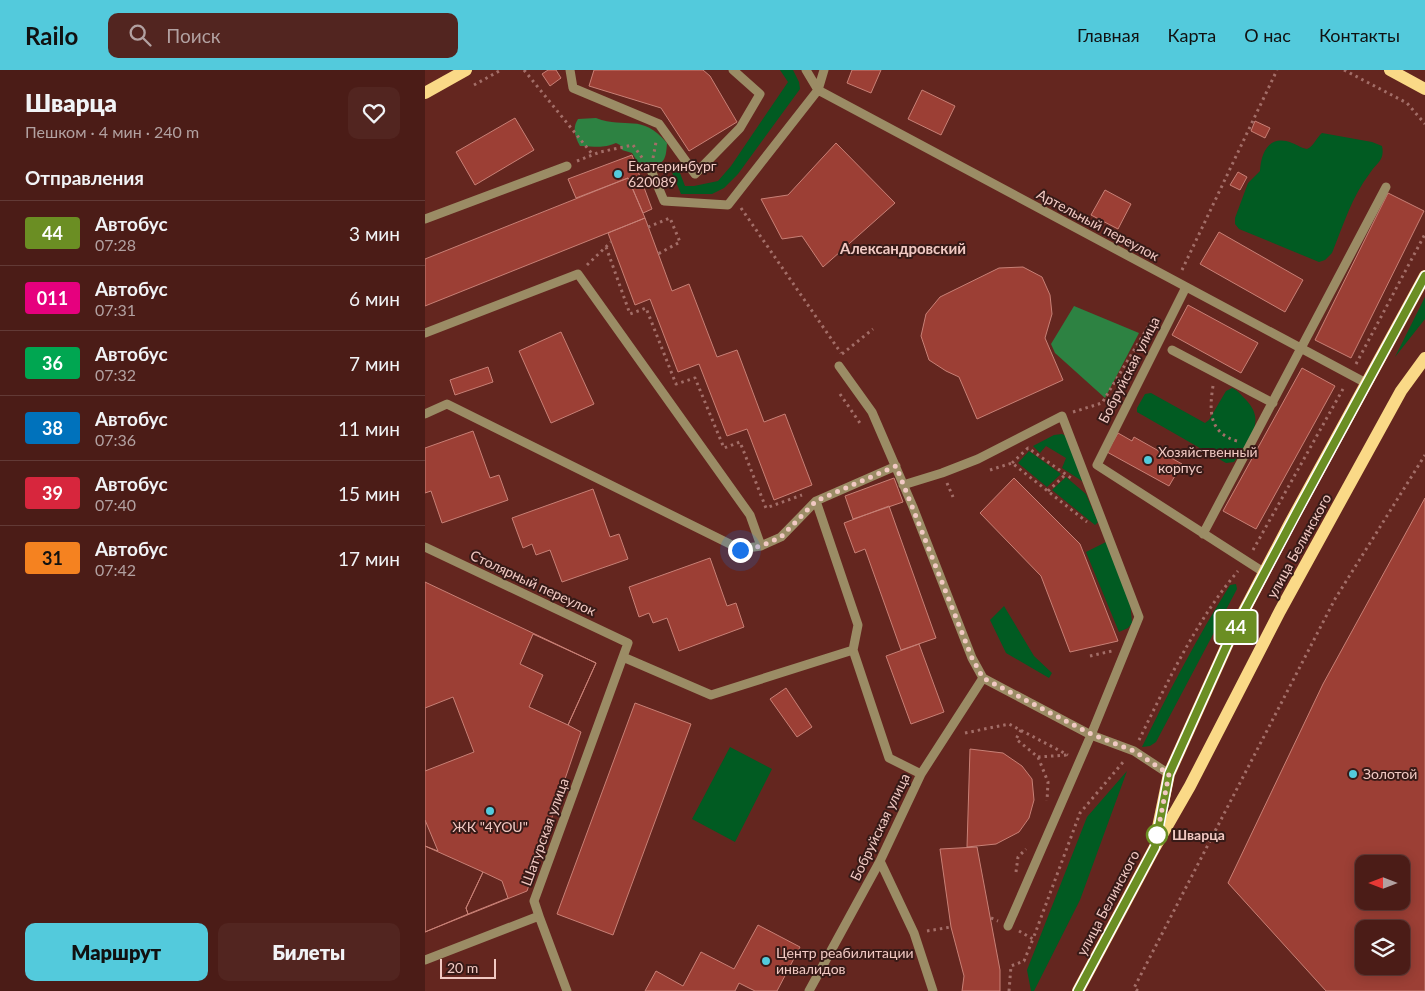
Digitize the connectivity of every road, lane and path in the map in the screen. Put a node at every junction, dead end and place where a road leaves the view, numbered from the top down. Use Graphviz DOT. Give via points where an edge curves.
graph roads {
  1 [pos="467,70"];
  2 [pos="524,70"];
  3 [pos="570,70"];
  4 [pos="733,70"];
  5 [pos="806,70"];
  6 [pos="824,70"];
  7 [pos="1277,70"];
  8 [pos="1343,70"];
  9 [pos="1390,70"];
  10 [pos="1425,89"];
  11 [pos="818,90"];
  12 [pos="425,93"];
  13 [pos="659,124"];
  14 [pos="1425,124"];
  15 [pos="593,155"];
  16 [pos="567,166"];
  17 [pos="651,170"];
  18 [pos="1386,188"];
  19 [pos="733,198"];
  20 [pos="425,219"];
  21 [pos="648,227"];
  22 [pos="1425,234"];
  23 [pos="611,242"];
  24 [pos="606,247"];
  25 [pos="658,254"];
  26 [pos="578,274"];
  27 [pos="1425,276"];
  28 [pos="1176,282"];
  29 [pos="1186,287"];
  30 [pos="1156,314"];
  31 [pos="425,333"];
  32 [pos="1302,349"];
  33 [pos="1172,350"];
  34 [pos="842,354"];
  35 [pos="1425,358"];
  36 [pos="839,366"];
  37 [pos="1215,373"];
  38 [pos="1351,375"];
  39 [pos="1366,383"];
  40 [pos="1273,403"];
  41 [pos="425,414"];
  42 [pos="1062,416"];
  43 [pos="1249,447"];
  44 [pos="1425,455"];
  45 [pos="1012,463"];
  46 [pos="896,466"];
  47 [pos="984,472"];
  48 [pos="1065,475"];
  49 [pos="956,480"];
  50 [pos="947,483"];
  51 [pos="903,484"];
  52 [pos="1091,490"];
  53 [pos="1048,491"];
  54 [pos="803,494"];
  55 [pos="816,501"];
  56 [pos="1203,534"];
  57 [pos="1109,539"];
  58 [pos="761,546"];
  59 [pos="425,548"];
  60 [pos="1247,561"];
  61 [pos="1265,573"];
  62 [pos="629,643"];
  63 [pos="853,650"];
  64 [pos="623,656"];
  65 [pos="983,678"];
  66 [pos="1021,730"];
  67 [pos="965,733"];
  68 [pos="1091,734"];
  69 [pos="1134,751"];
  70 [pos="1068,755"];
  71 [pos="1038,757"];
  72 [pos="1065,764"];
  73 [pos="921,774"];
  74 [pos="1169,774"];
  75 [pos="1054,789"];
  76 [pos="1032,844"];
  77 [pos="1155,847"];
  78 [pos="880,861"];
  79 [pos="1015,876"];
  80 [pos="539,916"];
  81 [pos="991,918"];
  82 [pos="1008,926"];
  83 [pos="951,927"];
  84 [pos="915,934"];
  85 [pos="1033,939"];
  86 [pos="425,960"];
  87 [pos="1133,989"];
  88 [pos="567,991"];
  89 [pos="809,991"];
  90 [pos="933,991"];
  91 [pos="1009,991"];
  92 [pos="1078,991"];
  93 [pos="1138,991"];
  1 -- 12 [label="main road"];
  2 -- 15 [label="path"];
  3 -- 13 [label="street" via="573,88"];
  4 -- 13 [label="street" via="760,94 740,128 695,174"];
  5 -- 11 [label="street"];
  6 -- 11 [label="street"];
  7 -- 28 [label="path"];
  8 -- 14 [label="path" via="1407,103"];
  9 -- 10 [label="main road"];
  11 -- 19 [label="street"];
  11 -- 28 [label="street, Артельный переулок"];
  13 -- 17 [label="path"];
  15 -- 16 [label="path"];
  15 -- 17 [label="path" via="633,145"];
  16 -- 20 [label="street"];
  17 -- 19 [label="street" via="664,201 728,205"];
  18 -- 32 [label="street"];
  19 -- 34 [label="path"];
  21 -- 25 [label="path" via="670,218 680,242"];
  22 -- 38 [label="path"];
  23 -- 24 [label="path"];
  24 -- 26 [label="path"];
  24 -- 54 [label="path" via="630,314 646,308 676,384 695,378 725,448 740,442 766,508"];
  26 -- 31 [label="street"];
  26 -- 58 [label="street" via="750,515"];
  27 -- 39 [label="main road"];
  28 -- 29 [label="street, Артельный переулок"];
  29 -- 32 [label="street, Артельный переулок"];
  29 -- 56 [label="street, Бобруйская улица" via="1097,465"];
  30 -- 42 [label="path" via="1102,402"];
  32 -- 38 [label="street, Артельный переулок"];
  32 -- 40 [label="street"];
  33 -- 37 [label="street"];
  35 -- 77 [label="main road, улица Белинского" via="1401,391"];
  36 -- 46 [label="street" via="872,412"];
  37 -- 40 [label="street"];
  37 -- 43 [label="path" via="1212,396 1215,426 1228,438"];
  38 -- 39 [label="street, Артельный переулок"];
  38 -- 60 [label="path"];
  39 -- 61 [label="main road"];
  40 -- 43 [label="street"];
  41 -- 58 [label="street" via="447,404 740,550"];
  42 -- 51 [label="street" via="978,460"];
  42 -- 52 [label="street"];
  43 -- 56 [label="street"];
  44 -- 87 [label="path" via="1335,599"];
  45 -- 47 [label="path"];
  45 -- 52 [label="path" via="1028,448"];
  45 -- 53 [label="path"];
  46 -- 51 [label="street"];
  46 -- 55 [label="street"];
  48 -- 53 [label="path"];
  49 -- 50 [label="path"];
  51 -- 65 [label="street" via="972,658"];
  52 -- 57 [label="street"];
  53 -- 57 [label="path"];
  55 -- 58 [label="street" via="781,537"];
  55 -- 63 [label="street" via="858,625"];
  56 -- 60 [label="street"];
  57 -- 68 [label="street" via="1139,617"];
  59 -- 62 [label="street, Столярный переулок"];
  60 -- 61 [label="street"];
  60 -- 69 [label="path" via="1220,592 1171,676"];
  61 -- 74 [label="main road" via="1232,634"];
  62 -- 64 [label="street, Шатурская улица"];
  63 -- 64 [label="street" via="711,695"];
  63 -- 73 [label="street" via="889,758"];
  64 -- 80 [label="street, Шатурская улица" via="534,901"];
  65 -- 68 [label="street"];
  65 -- 73 [label="street, Бобруйская улица"];
  66 -- 67 [label="path" via="1009,724"];
  66 -- 70 [label="path"];
  66 -- 71 [label="path" via="1016,739"];
  68 -- 69 [label="street"];
  68 -- 82 [label="street"];
  69 -- 74 [label="street"];
  69 -- 85 [label="path" via="1079,813"];
  70 -- 71 [label="path"];
  70 -- 72 [label="path"];
  71 -- 75 [label="path" via="1048,782 1047,806"];
  73 -- 78 [label="street, Бобруйская улица"];
  74 -- 77 [label="main road"];
  76 -- 79 [label="path" via="1018,857"];
  77 -- 92 [label="main road, улица Белинского"];
  78 -- 84 [label="street"];
  78 -- 89 [label="street, Бобруйская улица"];
  80 -- 86 [label="street"];
  80 -- 88 [label="street, Шатурская улица"];
  81 -- 82 [label="path"];
  82 -- 85 [label="path"];
  83 -- 84 [label="path"];
  84 -- 90 [label="street"];
  85 -- 91 [label="path" via="1025,961 1011,966"];
  87 -- 93 [label="path"];
}
